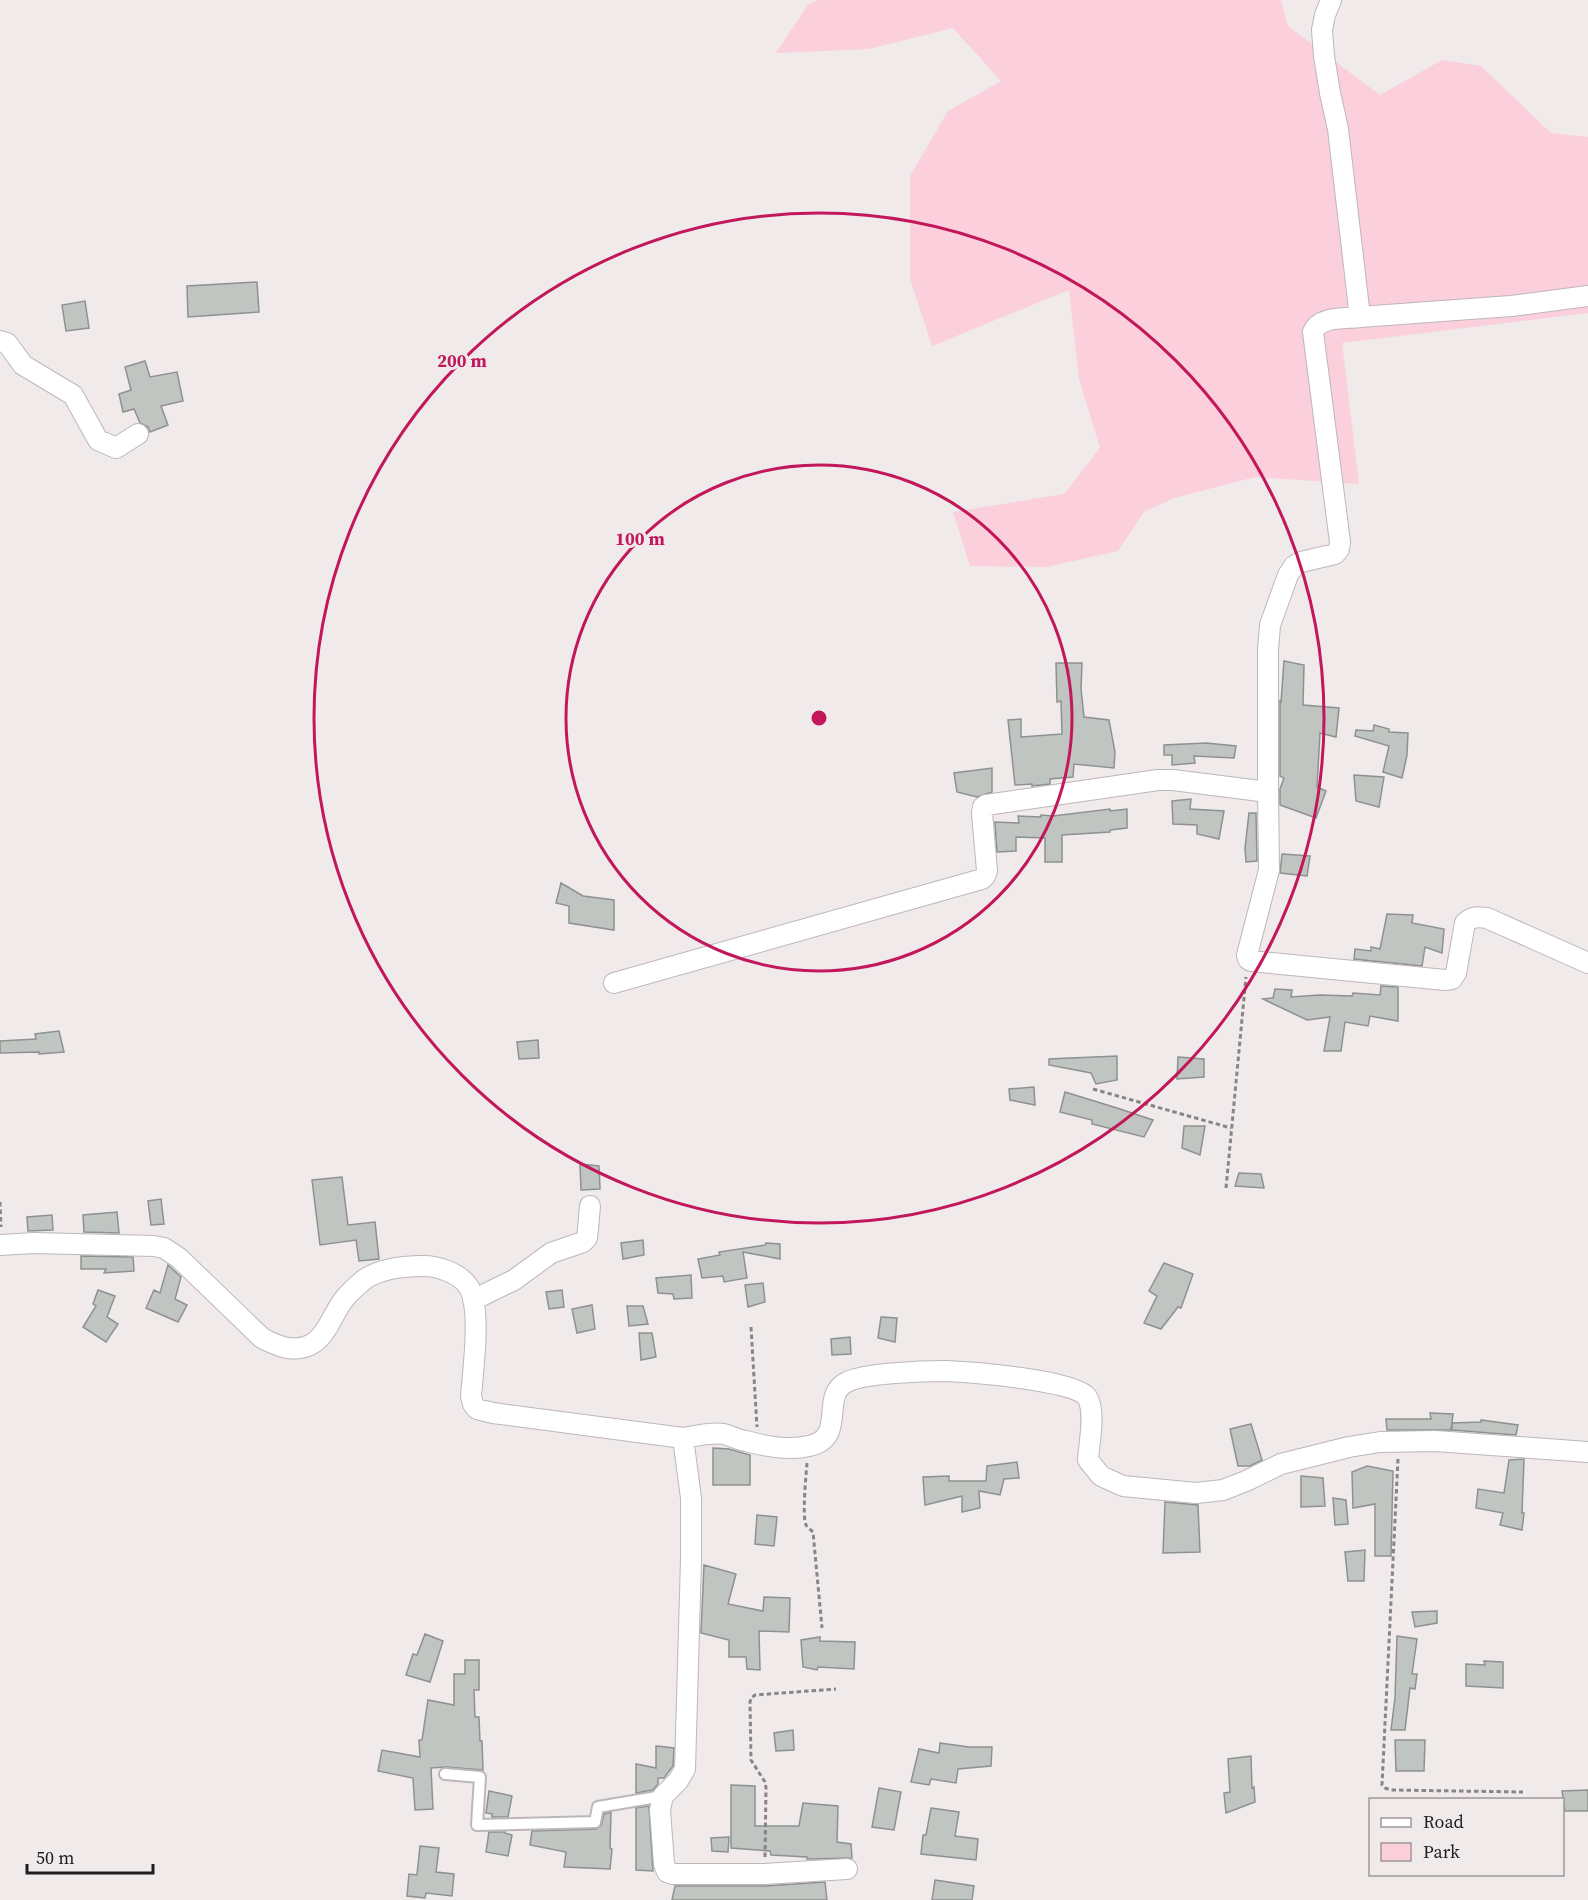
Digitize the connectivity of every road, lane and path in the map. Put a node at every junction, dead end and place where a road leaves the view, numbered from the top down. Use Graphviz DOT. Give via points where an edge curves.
graph roads {
  1 [pos="1331,0"];
  2 [pos="1588,296"];
  3 [pos="1360,317"];
  4 [pos="0,341"];
  5 [pos="138,434"];
  6 [pos="1268,792"];
  7 [pos="1248,959"];
  8 [pos="1588,963"];
  9 [pos="614,983"];
  10 [pos="1094,1089"];
  11 [pos="1231,1128"];
  12 [pos="1226,1188"];
  13 [pos="0,1202"];
  14 [pos="590,1206"];
  15 [pos="1,1245"];
  16 [pos="473,1300"];
  17 [pos="751,1327"];
  18 [pos="683,1438"];
  19 [pos="1399,1442"];
  20 [pos="758,1444"];
  21 [pos="808,1446"];
  22 [pos="1588,1452"];
  23 [pos="822,1628"];
  24 [pos="836,1689"];
  25 [pos="445,1774"];
  26 [pos="1523,1791"];
  27 [pos="663,1796"];
  28 [pos="847,1869"];
  29 [pos="764,1874"];
  1 -- 3 [label="street" via="1322,30 1324,56 1338,129"];
  2 -- 3 [label="street"];
  3 -- 6 [label="street" via="1322,322 1313,332 1340,542 1335,555 1294,566 1270,625"];
  4 -- 5 [label="street" via="7,343 23,365 73,395 98,440 116,448"];
  6 -- 7 [label="street" via="1269,870"];
  6 -- 9 [label="street" via="1158,780 986,805 982,813 987,871 982,879"];
  7 -- 8 [label="street" via="1256,963 1445,980 1456,974 1465,923 1478,917"];
  7 -- 11 [label="path"];
  10 -- 11 [label="path"];
  11 -- 12 [label="path"];
  13 -- 15 [label="path"];
  14 -- 16 [label="street" via="584,1242 551,1253 514,1280"];
  15 -- 16 [label="street" via="164,1248 262,1338 285,1348 309,1346 318,1340 345,1298 366,1279 386,1270 429,1266 450,1272 468,1286"];
  16 -- 18 [label="street" via="476,1314 471,1396 477,1410"];
  17 -- 20 [label="path"];
  18 -- 20 [label="street" via="722,1434"];
  18 -- 27 [label="street" via="691,1498 692,1559 685,1769"];
  19 -- 21 [label="street" via="1349,1447 1281,1464 1223,1490 1196,1492 1123,1486 1101,1476 1088,1460 1091,1406 1086,1396 1074,1388 946,1371 845,1382 834,1396 827,1436"];
  19 -- 22 [label="street"];
  19 -- 26 [label="path" via="1382,1785 1391,1790"];
  20 -- 21 [label="street"];
  21 -- 23 [label="path" via="806,1525 813,1532"];
  24 -- 29 [label="path" via="751,1698 751,1760 766,1788"];
  25 -- 27 [label="lane" via="480,1777 477,1825 595,1822 598,1808"];
  27 -- 29 [label="street" via="660,1810 667,1872"];
  28 -- 29 [label="street"];
}
